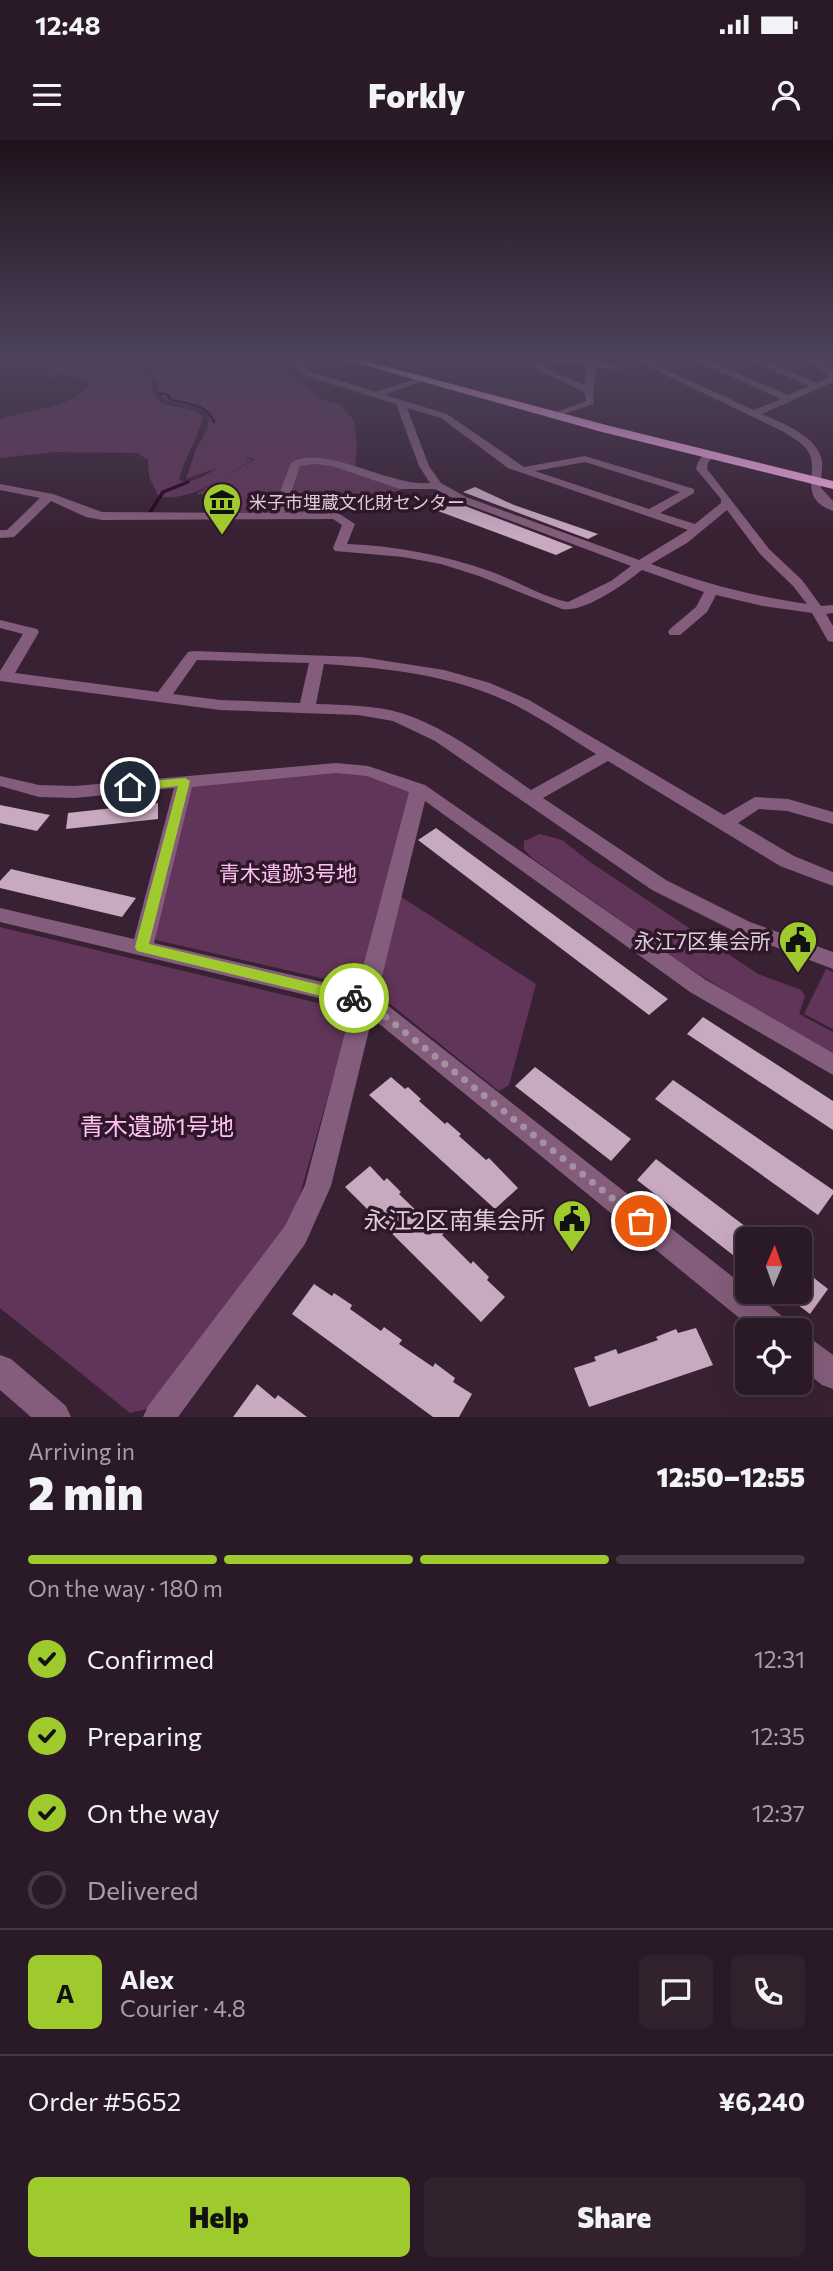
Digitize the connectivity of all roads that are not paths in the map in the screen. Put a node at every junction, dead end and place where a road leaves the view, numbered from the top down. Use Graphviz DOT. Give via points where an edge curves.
graph roads {
  1 [pos="405,416"];
  2 [pos="443,416"];
  3 [pos="563,416"];
  4 [pos="566,416"];
  5 [pos="757,416"];
  6 [pos="711,455"];
  7 [pos="522,470"];
  8 [pos="813,478"];
  9 [pos="833,483"];
  10 [pos="438,485"];
  11 [pos="0,487"];
  12 [pos="49,496"];
  13 [pos="727,504"];
  14 [pos="833,507"];
  15 [pos="651,513"];
  16 [pos="277,517"];
  17 [pos="697,529"];
  18 [pos="0,534"];
  19 [pos="641,564"];
  20 [pos="712,590"];
  21 [pos="833,609"];
  22 [pos="817,610"];
  23 [pos="0,624"];
  24 [pos="675,632"];
  25 [pos="833,638"];
  26 [pos="317,661"];
  27 [pos="3,676"];
  28 [pos="162,698"];
  29 [pos="307,708"];
  30 [pos="608,754"];
  31 [pos="0,781"];
  32 [pos="185,781"];
  33 [pos="419,789"];
  34 [pos="530,798"];
  35 [pos="833,818"];
  36 [pos="724,824"];
  37 [pos="833,879"];
  38 [pos="0,915"];
  39 [pos="142,947"];
  40 [pos="833,961"];
  41 [pos="366,1001"];
  42 [pos="833,1065"];
  43 [pos="762,1318"];
  44 [pos="812,1357"];
  45 [pos="0,1370"];
  46 [pos="833,1374"];
  47 [pos="55,1417"];
  48 [pos="159,1417"];
  1 -- 10 [label="street" via="424,466"];
  2 -- 7 [label="street"];
  3 -- 6 [label="highway"];
  4 -- 6 [label="highway"];
  5 -- 8 [label="street" via="809,445 817,462"];
  6 -- 8 [label="highway"];
  6 -- 13 [label="street" via="701,469"];
  7 -- 15 [label="street"];
  7 -- 15 [label="street" via="585,459 690,491"];
  8 -- 9 [label="highway"];
  8 -- 14 [label="street" via="815,490"];
  10 -- 16 [label="street" via="399,487 337,464 304,461 296,463"];
  10 -- 19 [label="street" via="462,499"];
  11 -- 12 [label="street"];
  12 -- 16 [label="street" via="102,516"];
  12 -- 18 [label="street" via="10,534"];
  13 -- 17 [label="street"];
  13 -- 22 [label="street"];
  15 -- 17 [label="street"];
  16 -- 19 [label="street" via="335,515 349,524 337,553 379,549 419,555 570,606 616,584"];
  17 -- 19 [label="street"];
  19 -- 20 [label="street"];
  20 -- 22 [label="street" via="746,606"];
  20 -- 24 [label="street" via="702,609"];
  21 -- 22 [label="street"];
  22 -- 25 [label="street"];
  23 -- 27 [label="street" via="32,632"];
  26 -- 28 [label="street" via="193,654"];
  26 -- 29 [label="street"];
  26 -- 30 [label="street" via="413,667 460,677 523,703"];
  27 -- 28 [label="street"];
  28 -- 29 [label="street"];
  29 -- 34 [label="street" via="371,712 425,728"];
  30 -- 34 [label="street"];
  30 -- 36 [label="street"];
  31 -- 32 [label="street" via="39,792"];
  32 -- 33 [label="street" via="336,768 368,771"];
  32 -- 39 [label="street"];
  33 -- 41 [label="street"];
  33 -- 42 [label="street" via="698,986"];
  34 -- 40 [label="street" via="659,885 743,927"];
  35 -- 36 [label="street" via="788,804 755,803"];
  36 -- 37 [label="street" via="788,861"];
  38 -- 39 [label="street"];
  39 -- 41 [label="street"];
  41 -- 43 [label="street"];
  41 -- 48 [label="street" via="318,1186 295,1235"];
  44 -- 46 [label="street"];
  45 -- 47 [label="street"];
}
